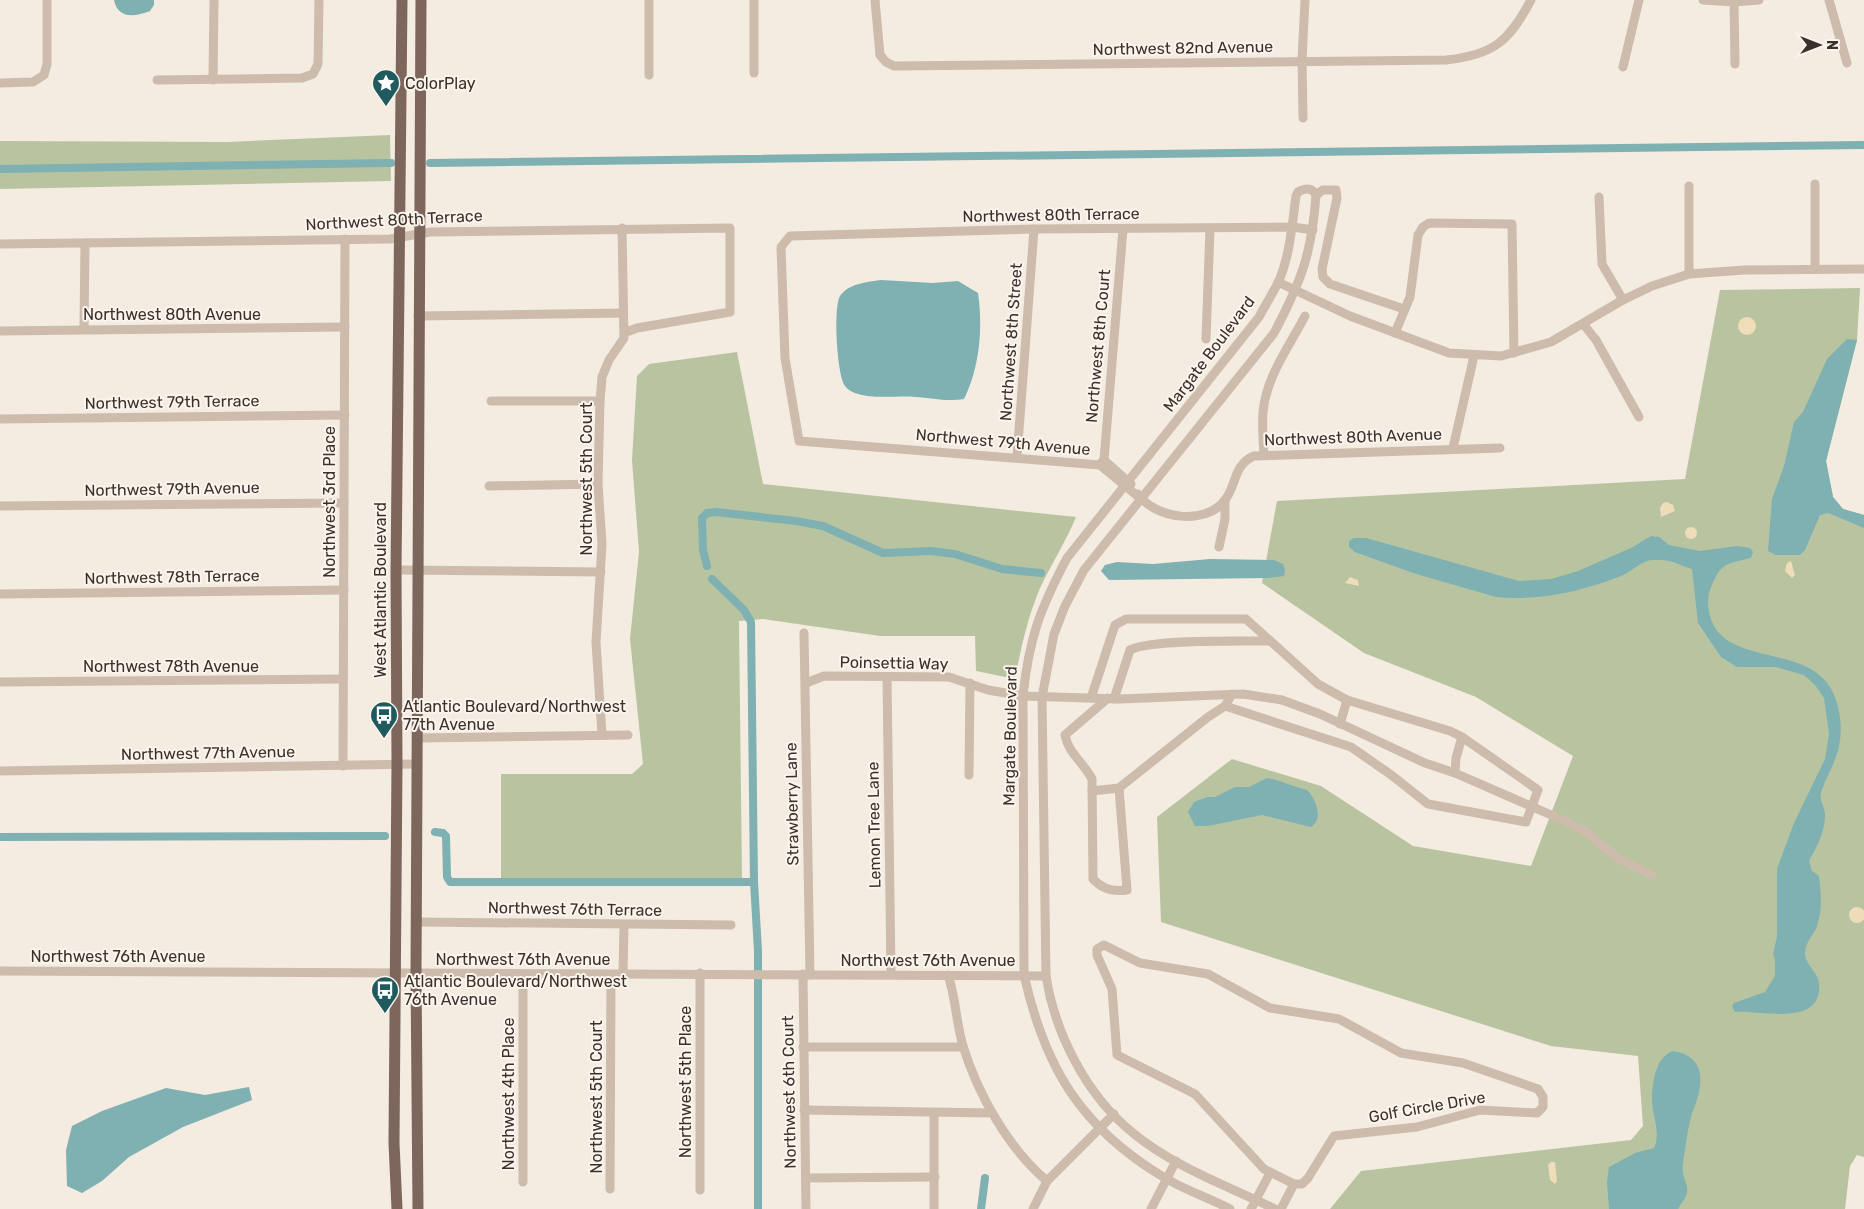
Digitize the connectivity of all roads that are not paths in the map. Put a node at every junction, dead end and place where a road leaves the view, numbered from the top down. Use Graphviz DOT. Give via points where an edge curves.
graph roads {
  1 [pos="47,0"];
  2 [pos="214,0"];
  3 [pos="319,0"];
  4 [pos="402,0"];
  5 [pos="421,0"];
  6 [pos="649,0"];
  7 [pos="754,0"];
  8 [pos="875,0"];
  9 [pos="1305,0"];
  10 [pos="1531,0"];
  11 [pos="1639,0"];
  12 [pos="1703,0"];
  13 [pos="1759,0"];
  14 [pos="1829,0"];
  15 [pos="1734,2"];
  16 [pos="1302,60"];
  17 [pos="1847,63"];
  18 [pos="1735,64"];
  19 [pos="1623,67"];
  20 [pos="754,73"];
  21 [pos="649,75"];
  22 [pos="157,80"];
  23 [pos="213,80"];
  24 [pos="0,83"];
  25 [pos="1303,118"];
  26 [pos="1815,184"];
  27 [pos="1689,186"];
  28 [pos="1316,195"];
  29 [pos="1599,197"];
  30 [pos="1293,227"];
  31 [pos="622,228"];
  32 [pos="1034,229"];
  33 [pos="1122,229"];
  34 [pos="1210,229"];
  35 [pos="1313,230"];
  36 [pos="420,232"];
  37 [pos="400,237"];
  38 [pos="345,239"];
  39 [pos="85,243"];
  40 [pos="0,244"];
  41 [pos="1816,269"];
  42 [pos="1864,269"];
  43 [pos="1689,274"];
  44 [pos="1278,282"];
  45 [pos="1297,291"];
  46 [pos="1623,300"];
  47 [pos="1404,310"];
  48 [pos="623,313"];
  49 [pos="418,316"];
  50 [pos="1305,316"];
  51 [pos="1584,325"];
  52 [pos="345,327"];
  53 [pos="84,329"];
  54 [pos="0,331"];
  55 [pos="624,333"];
  56 [pos="1395,333"];
  57 [pos="1206,339"];
  58 [pos="1514,353"];
  59 [pos="1474,356"];
  60 [pos="491,401"];
  61 [pos="600,401"];
  62 [pos="345,415"];
  63 [pos="1639,416"];
  64 [pos="0,419"];
  65 [pos="799,441"];
  66 [pos="1453,448"];
  67 [pos="1500,448"];
  68 [pos="1264,455"];
  69 [pos="1017,457"];
  70 [pos="1102,462"];
  71 [pos="1126,483"];
  72 [pos="598,484"];
  73 [pos="489,486"];
  74 [pos="1140,498"];
  75 [pos="1225,500"];
  76 [pos="344,502"];
  77 [pos="0,506"];
  78 [pos="1219,548"];
  79 [pos="396,570"];
  80 [pos="420,570"];
  81 [pos="601,572"];
  82 [pos="344,590"];
  83 [pos="0,594"];
  84 [pos="804,633"];
  85 [pos="1270,640"];
  86 [pos="887,677"];
  87 [pos="343,679"];
  88 [pos="0,682"];
  89 [pos="806,683"];
  90 [pos="970,683"];
  91 [pos="1232,694"];
  92 [pos="1024,696"];
  93 [pos="1042,697"];
  94 [pos="1091,698"];
  95 [pos="1111,698"];
  96 [pos="1347,700"];
  97 [pos="1225,706"];
  98 [pos="1340,724"];
  99 [pos="602,735"];
  100 [pos="628,735"];
  101 [pos="418,738"];
  102 [pos="1462,738"];
  103 [pos="397,764"];
  104 [pos="417,764"];
  105 [pos="342,766"];
  106 [pos="0,771"];
  107 [pos="1455,773"];
  108 [pos="970,774"];
  109 [pos="1119,788"];
  110 [pos="1092,791"];
  111 [pos="1532,807"];
  112 [pos="1652,875"];
  113 [pos="417,922"];
  114 [pos="624,925"];
  115 [pos="732,925"];
  116 [pos="0,971"];
  117 [pos="395,972"];
  118 [pos="416,973"];
  119 [pos="700,973"];
  120 [pos="623,974"];
  121 [pos="806,974"];
  122 [pos="890,974"];
  123 [pos="523,975"];
  124 [pos="611,975"];
  125 [pos="948,975"];
  126 [pos="1024,975"];
  127 [pos="1046,976"];
  128 [pos="803,1046"];
  129 [pos="963,1046"];
  130 [pos="804,1110"];
  131 [pos="934,1113"];
  132 [pos="991,1113"];
  133 [pos="1114,1114"];
  134 [pos="1099,1129"];
  135 [pos="1176,1161"];
  136 [pos="1270,1173"];
  137 [pos="935,1177"];
  138 [pos="806,1178"];
  139 [pos="1166,1179"];
  140 [pos="523,1182"];
  141 [pos="1047,1182"];
  142 [pos="1294,1184"];
  143 [pos="610,1189"];
  144 [pos="700,1190"];
  145 [pos="1256,1200"];
  146 [pos="397,1209"];
  147 [pos="418,1209"];
  148 [pos="806,1209"];
  149 [pos="934,1209"];
  150 [pos="1033,1209"];
  151 [pos="1151,1209"];
  152 [pos="1230,1209"];
  153 [pos="1251,1209"];
  154 [pos="1275,1209"];
  155 [pos="1281,1209"];
  1 -- 24 [label="street" via="47,64 44,75 33,82"];
  2 -- 23 [label="street"];
  3 -- 23 [label="street" via="318,64 313,74 302,78"];
  4 -- 37 [label="main road, West Atlantic Boulevard"];
  5 -- 36 [label="main road"];
  6 -- 21 [label="street"];
  7 -- 20 [label="street"];
  8 -- 16 [label="street, Northwest 82nd Avenue" via="880,55 894,66"];
  9 -- 16 [label="street"];
  10 -- 16 [label="street, Northwest 82nd Avenue" via="1518,25 1481,55 1446,60"];
  11 -- 19 [label="street"];
  12 -- 15 [label="street"];
  13 -- 15 [label="street"];
  14 -- 17 [label="street"];
  15 -- 18 [label="street"];
  16 -- 25 [label="street"];
  22 -- 23 [label="street"];
  26 -- 41 [label="street"];
  27 -- 43 [label="street"];
  28 -- 30 [label="street, Margate Boulevard" via="1309,189 1298,192"];
  28 -- 35 [label="street, Margate Boulevard"];
  28 -- 47 [label="street" via="1323,190 1336,190 1337,198 1323,277 1330,284"];
  29 -- 46 [label="street" via="1602,264"];
  30 -- 34 [label="street, Northwest 80th Terrace"];
  30 -- 35 [label="street, Northwest 80th Terrace"];
  30 -- 44 [label="street, Margate Boulevard"];
  31 -- 36 [label="street, Northwest 80th Terrace"];
  31 -- 48 [label="street"];
  31 -- 55 [label="street, Northwest 80th Terrace" via="730,228 730,312"];
  32 -- 33 [label="street, Northwest 80th Terrace"];
  32 -- 65 [label="street, Northwest 80th Terrace" via="790,236 781,247 785,358"];
  32 -- 69 [label="street, Northwest 8th Street"];
  33 -- 34 [label="street, Northwest 80th Terrace"];
  33 -- 70 [label="street, Northwest 8th Court"];
  34 -- 57 [label="street"];
  35 -- 45 [label="street, Margate Boulevard"];
  36 -- 37 [label="street, Northwest 80th Terrace"];
  36 -- 49 [label="main road"];
  37 -- 38 [label="street, Northwest 80th Terrace"];
  37 -- 79 [label="main road, West Atlantic Boulevard"];
  38 -- 39 [label="street, Northwest 80th Terrace"];
  38 -- 52 [label="street, Northwest 3rd Place"];
  39 -- 40 [label="street, Northwest 80th Terrace"];
  39 -- 53 [label="street"];
  41 -- 42 [label="street"];
  41 -- 43 [label="street"];
  43 -- 46 [label="street"];
  44 -- 45 [label="street"];
  44 -- 71 [label="street, Margate Boulevard" via="1259,317"];
  45 -- 56 [label="street"];
  45 -- 74 [label="street, Margate Boulevard" via="1274,333"];
  46 -- 51 [label="street"];
  47 -- 56 [label="street"];
  47 -- 58 [label="street" via="1410,297 1418,235 1429,222 1512,224"];
  48 -- 49 [label="street"];
  48 -- 55 [label="street"];
  49 -- 80 [label="main road"];
  50 -- 68 [label="street" via="1280,361 1266,397"];
  51 -- 58 [label="street" via="1551,342"];
  51 -- 63 [label="street" via="1596,340"];
  52 -- 53 [label="street, Northwest 80th Avenue"];
  52 -- 62 [label="street, Northwest 3rd Place"];
  53 -- 54 [label="street, Northwest 80th Avenue"];
  55 -- 61 [label="street, Northwest 5th Court" via="602,377"];
  56 -- 59 [label="street" via="1449,353"];
  58 -- 59 [label="street"];
  59 -- 66 [label="street, Northwest 80th Avenue"];
  60 -- 61 [label="street"];
  61 -- 72 [label="street, Northwest 5th Court"];
  62 -- 64 [label="street, Northwest 79th Terrace"];
  62 -- 76 [label="street, Northwest 3rd Place"];
  65 -- 69 [label="street, Northwest 79th Avenue"];
  66 -- 67 [label="street, Northwest 80th Avenue"];
  66 -- 68 [label="street, Northwest 80th Avenue"];
  68 -- 75 [label="street, Northwest 80th Avenue" via="1244,460"];
  69 -- 70 [label="street, Northwest 79th Avenue"];
  70 -- 71 [label="street, Northwest 79th Avenue"];
  71 -- 74 [label="street, Northwest 79th Avenue"];
  71 -- 92 [label="street, Margate Boulevard" via="1067,558 1047,596 1027,657"];
  72 -- 73 [label="street"];
  72 -- 81 [label="street, Northwest 5th Court"];
  74 -- 75 [label="street" via="1161,512 1175,516 1212,510"];
  74 -- 93 [label="street, Margate Boulevard" via="1084,570 1065,606 1054,634"];
  75 -- 78 [label="street"];
  76 -- 77 [label="street, Northwest 79th Avenue"];
  76 -- 82 [label="street, Northwest 3rd Place"];
  79 -- 80 [label="street"];
  79 -- 103 [label="main road, West Atlantic Boulevard"];
  80 -- 81 [label="street"];
  80 -- 101 [label="main road"];
  81 -- 99 [label="street, Northwest 5th Court" via="596,642"];
  82 -- 83 [label="street, Northwest 78th Terrace"];
  82 -- 87 [label="street, Northwest 3rd Place"];
  84 -- 89 [label="street, Strawberry Lane"];
  85 -- 94 [label="street" via="1246,619 1126,619 1115,625"];
  85 -- 95 [label="street" via="1135,647 1130,650"];
  85 -- 96 [label="street" via="1318,684"];
  86 -- 89 [label="street, Poinsettia Way" via="824,676"];
  86 -- 90 [label="street, Poinsettia Way" via="949,677"];
  86 -- 122 [label="street, Lemon Tree Lane"];
  87 -- 88 [label="street, Northwest 78th Avenue"];
  87 -- 105 [label="street, Northwest 3rd Place"];
  89 -- 121 [label="street, Strawberry Lane"];
  90 -- 92 [label="street, Poinsettia Way" via="988,690"];
  90 -- 108 [label="street"];
  91 -- 95 [label="street, Poinsettia Way"];
  91 -- 97 [label="street"];
  91 -- 98 [label="street, Poinsettia Way" via="1282,700"];
  92 -- 93 [label="street, Poinsettia Way"];
  92 -- 126 [label="street, Margate Boulevard"];
  93 -- 94 [label="street, Poinsettia Way"];
  93 -- 127 [label="street, Margate Boulevard"];
  94 -- 95 [label="street, Poinsettia Way"];
  95 -- 110 [label="street" via="1065,735 1067,746 1092,779"];
  96 -- 98 [label="street"];
  96 -- 102 [label="street" via="1450,731"];
  97 -- 109 [label="street"];
  97 -- 111 [label="street" via="1351,747 1428,804 1526,822"];
  98 -- 107 [label="street, Poinsettia Way" via="1424,763"];
  99 -- 100 [label="street"];
  99 -- 101 [label="street"];
  101 -- 104 [label="main road"];
  102 -- 107 [label="street"];
  102 -- 111 [label="street" via="1538,790"];
  103 -- 104 [label="street, Northwest 77th Avenue"];
  103 -- 105 [label="street, Northwest 77th Avenue"];
  103 -- 117 [label="main road, West Atlantic Boulevard"];
  104 -- 113 [label="main road"];
  105 -- 106 [label="street, Northwest 77th Avenue"];
  107 -- 111 [label="street, Poinsettia Way"];
  109 -- 110 [label="street"];
  109 -- 110 [label="street" via="1126,890 1118,892 1100,887 1093,879"];
  111 -- 112 [label="street, Poinsettia Way" via="1586,832 1619,859"];
  113 -- 114 [label="street, Northwest 76th Terrace"];
  113 -- 118 [label="main road"];
  114 -- 115 [label="street, Northwest 76th Terrace"];
  114 -- 120 [label="street"];
  116 -- 117 [label="street, Northwest 76th Avenue"];
  117 -- 118 [label="street, Northwest 76th Avenue"];
  117 -- 146 [label="main road, West Atlantic Boulevard"];
  118 -- 123 [label="street, Northwest 76th Avenue"];
  118 -- 147 [label="main road"];
  119 -- 120 [label="street, Northwest 76th Avenue"];
  119 -- 121 [label="street, Northwest 76th Avenue"];
  119 -- 144 [label="street, Northwest 5th Place"];
  120 -- 124 [label="street, Northwest 76th Avenue"];
  121 -- 122 [label="street, Northwest 76th Avenue"];
  121 -- 128 [label="street, Northwest 6th Court"];
  122 -- 125 [label="street, Northwest 76th Avenue"];
  123 -- 124 [label="street, Northwest 76th Avenue"];
  123 -- 140 [label="street, Northwest 4th Place"];
  124 -- 143 [label="street, Northwest 5th Court"];
  125 -- 126 [label="street, Northwest 76th Avenue"];
  125 -- 129 [label="street"];
  126 -- 127 [label="street, Northwest 76th Avenue"];
  126 -- 134 [label="street, Margate Boulevard" via="1033,1018 1061,1081"];
  127 -- 133 [label="street, Margate Boulevard" via="1055,1018 1075,1064"];
  128 -- 129 [label="street"];
  128 -- 130 [label="street, Northwest 6th Court"];
  129 -- 132 [label="street"];
  130 -- 131 [label="street"];
  130 -- 138 [label="street, Northwest 6th Court"];
  131 -- 132 [label="street"];
  131 -- 137 [label="street"];
  132 -- 141 [label="street" via="1030,1167"];
  133 -- 134 [label="street"];
  133 -- 135 [label="street, Margate Boulevard" via="1134,1134"];
  134 -- 139 [label="street, Margate Boulevard"];
  134 -- 141 [label="street"];
  135 -- 139 [label="street"];
  135 -- 145 [label="street, Margate Boulevard"];
  136 -- 142 [label="street, Golf Circle Drive"];
  136 -- 142 [label="street, Golf Circle Drive" via="1195,1094 1117,1055 1112,989 1097,955 1100,946 1110,946 1140,963 1208,974 1270,1008 1339,1019 1401,1053 1463,1063 1538,1089 1543,1097 1543,1106 1537,1113 1480,1110 1417,1126 1334,1136 1308,1178 1302,1184"];
  136 -- 145 [label="street"];
  137 -- 138 [label="street"];
  137 -- 149 [label="street"];
  138 -- 148 [label="street, Northwest 6th Court"];
  139 -- 151 [label="street"];
  139 -- 152 [label="street, Margate Boulevard"];
  141 -- 150 [label="street"];
  142 -- 155 [label="street, Golf Circle Drive"];
  145 -- 153 [label="street"];
  145 -- 154 [label="street, Margate Boulevard"];
}
